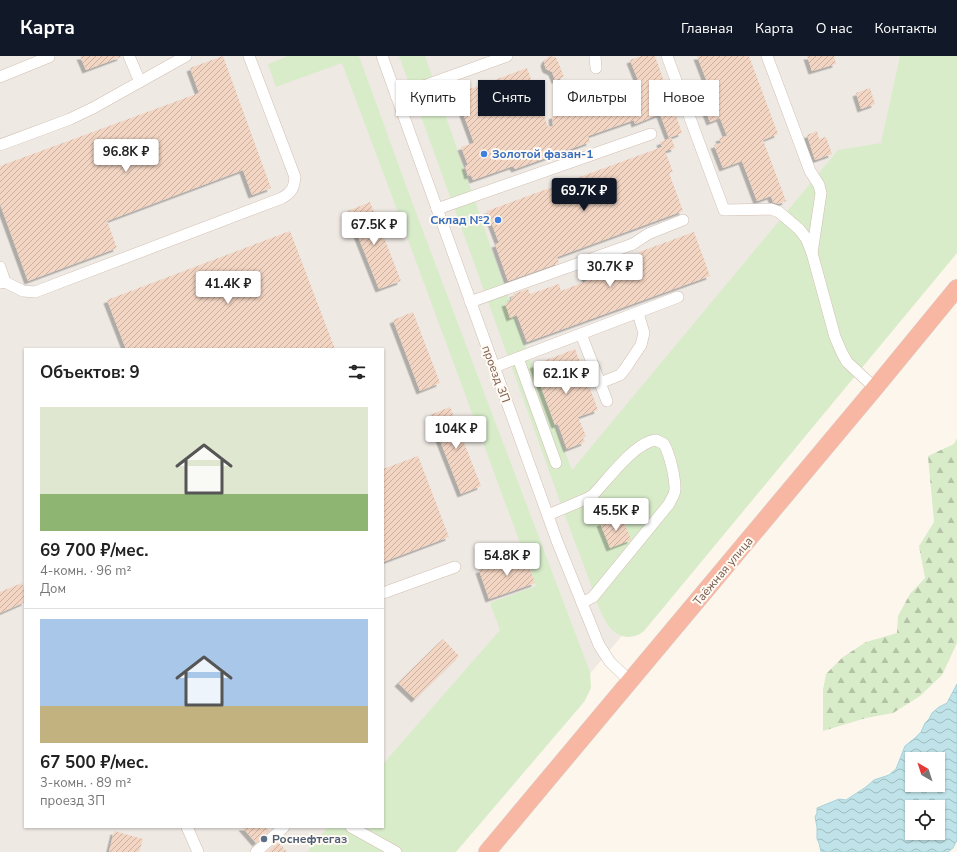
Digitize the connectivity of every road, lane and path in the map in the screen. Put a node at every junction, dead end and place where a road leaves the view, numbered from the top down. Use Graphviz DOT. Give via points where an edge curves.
graph roads {
  1 [pos="129,56"];
  2 [pos="186,56"];
  3 [pos="249,56"];
  4 [pos="382,56"];
  5 [pos="507,56"];
  6 [pos="595,56"];
  7 [pos="667,56"];
  8 [pos="767,56"];
  9 [pos="49,57"];
  10 [pos="596,68"];
  11 [pos="0,77"];
  12 [pos="440,80"];
  13 [pos="140,82"];
  14 [pos="396,96"];
  15 [pos="403,116"];
  16 [pos="651,134"];
  17 [pos="0,145"];
  18 [pos="437,209"];
  19 [pos="683,220"];
  20 [pos="812,253"];
  21 [pos="0,267"];
  22 [pos="2,283"];
  23 [pos="957,288"];
  24 [pos="678,297"];
  25 [pos="470,302"];
  26 [pos="638,312"];
  27 [pos="581,334"];
  28 [pos="518,358"];
  29 [pos="494,367"];
  30 [pos="600,383"];
  31 [pos="876,388"];
  32 [pos="607,401"];
  33 [pos="556,463"];
  34 [pos="548,515"];
  35 [pos="455,567"];
  36 [pos="384,593"];
  37 [pos="582,603"];
  38 [pos="630,682"];
  39 [pos="187,828"];
  40 [pos="283,828"];
  41 [pos="353,828"];
  42 [pos="198,852"];
  43 [pos="256,852"];
  44 [pos="396,852"];
  45 [pos="487,852"];
  1 -- 13 [label="street"];
  2 -- 13 [label="street"];
  3 -- 22 [label="street" via="295,177 290,194 35,292 23,291"];
  4 -- 14 [label="street, проезд 3П"];
  5 -- 12 [label="street"];
  6 -- 10 [label="street"];
  7 -- 20 [label="street" via="724,210 771,209 779,212 799,229"];
  8 -- 20 [label="street" via="810,171 821,193"];
  9 -- 11 [label="street"];
  13 -- 17 [label="street" via="82,113"];
  15 -- 18 [label="street, проезд 3П"];
  16 -- 18 [label="street"];
  18 -- 25 [label="street, проезд 3П"];
  19 -- 25 [label="street" via="648,234 633,244"];
  20 -- 31 [label="street" via="842,353 847,362"];
  21 -- 22 [label="street"];
  23 -- 31 [label="highway, Таёжная улица"];
  24 -- 26 [label="street"];
  25 -- 29 [label="street, проезд 3П"];
  26 -- 27 [label="street"];
  26 -- 30 [label="street" via="644,333 640,345 620,375"];
  27 -- 28 [label="street"];
  27 -- 30 [label="street"];
  28 -- 29 [label="street"];
  28 -- 33 [label="street"];
  29 -- 34 [label="street, проезд 3П"];
  30 -- 32 [label="street"];
  31 -- 38 [label="highway, Таёжная улица"];
  34 -- 37 [label="street, проезд 3П"];
  34 -- 37 [label="street" via="593,495 630,454 645,443 656,440 664,444 674,479 674,495 593,597"];
  35 -- 36 [label="street"];
  37 -- 38 [label="street, проезд 3П" via="604,654 616,670"];
  38 -- 45 [label="highway, Таёжная улица"];
  39 -- 42 [label="street"];
  40 -- 43 [label="street"];
  41 -- 44 [label="street"];
}
